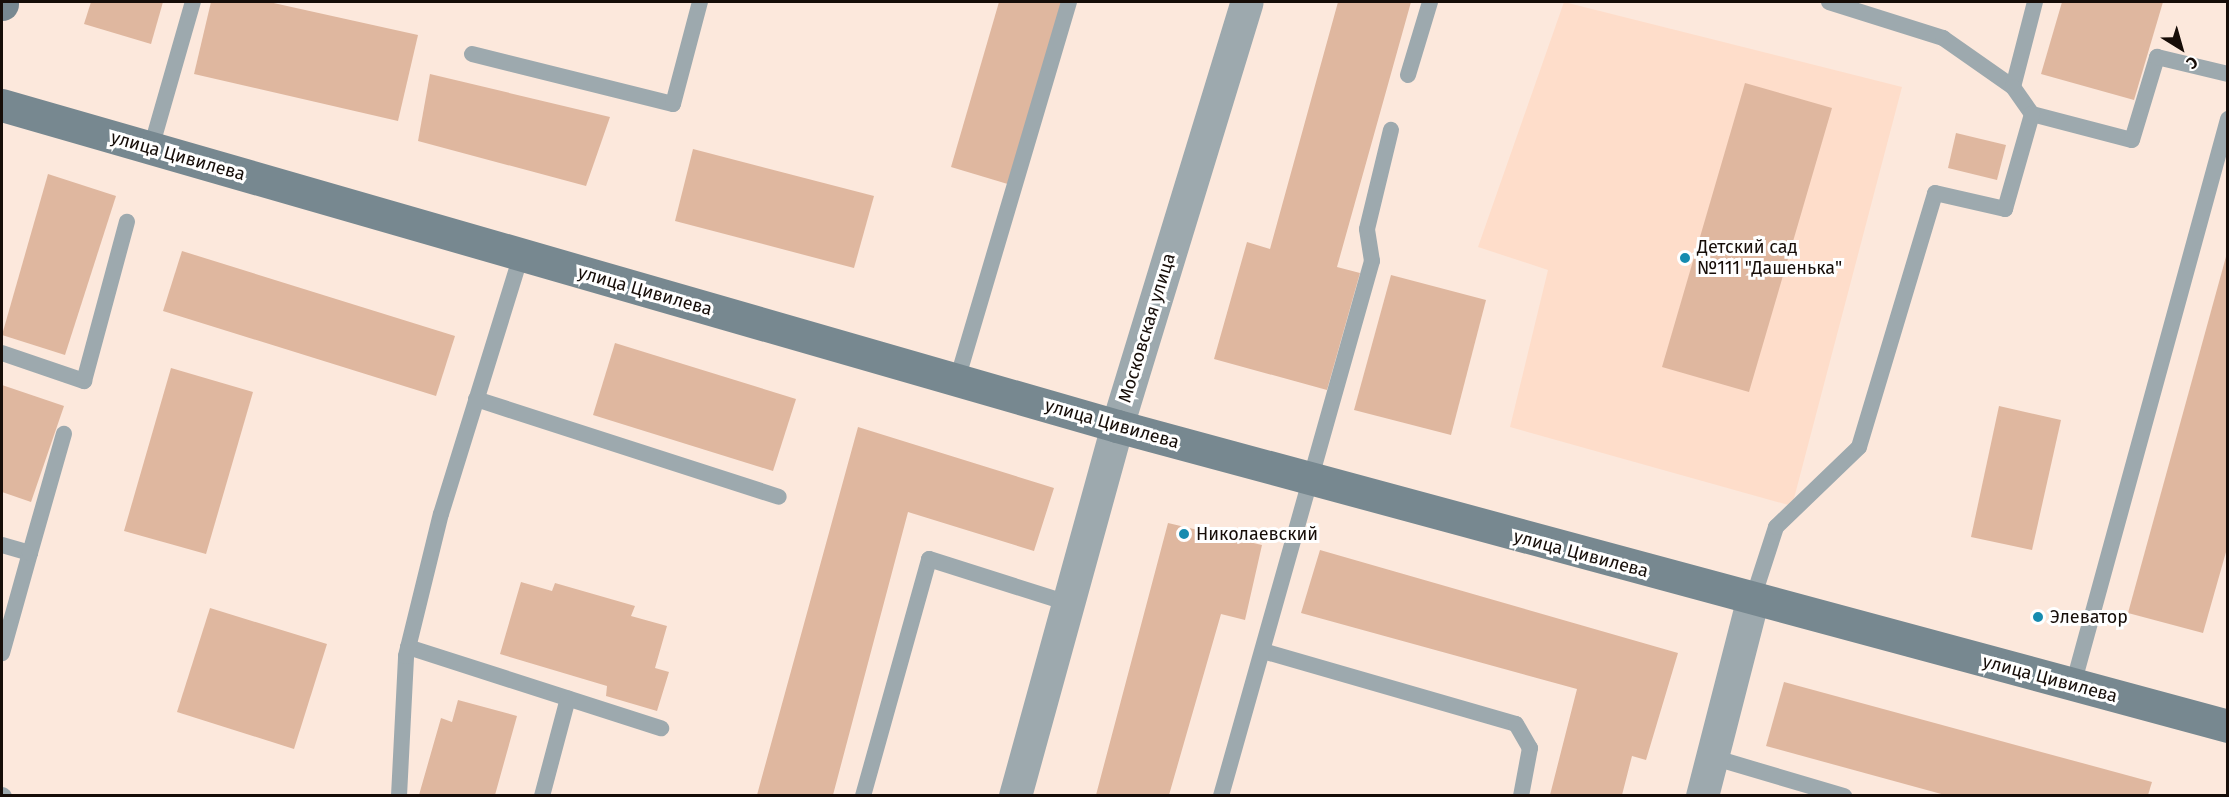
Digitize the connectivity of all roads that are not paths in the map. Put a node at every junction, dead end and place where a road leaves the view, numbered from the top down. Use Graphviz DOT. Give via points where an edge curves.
graph roads {
  1 [pos="193,2"];
  2 [pos="700,2"];
  3 [pos="1069,2"];
  4 [pos="1247,2"];
  5 [pos="1430,2"];
  6 [pos="1829,2"];
  7 [pos="2035,2"];
  8 [pos="472,54"];
  9 [pos="2228,74"];
  10 [pos="1408,75"];
  11 [pos="2013,87"];
  12 [pos="2,105"];
  13 [pos="2032,114"];
  14 [pos="2228,119"];
  15 [pos="1391,130"];
  16 [pos="151,148"];
  17 [pos="127,222"];
  18 [pos="521,255"];
  19 [pos="2,353"];
  20 [pos="957,380"];
  21 [pos="476,399"];
  22 [pos="1117,426"];
  23 [pos="64,434"];
  24 [pos="1314,480"];
  25 [pos="779,497"];
  26 [pos="2,545"];
  27 [pos="30,553"];
  28 [pos="1752,601"];
  29 [pos="1068,603"];
  30 [pos="408,647"];
  31 [pos="1263,651"];
  32 [pos="2,653"];
  33 [pos="2073,685"];
  34 [pos="568,698"];
  35 [pos="2228,726"];
  36 [pos="661,728"];
  37 [pos="1712,757"];
  38 [pos="399,795"];
  39 [pos="542,795"];
  40 [pos="863,795"];
  41 [pos="1015,795"];
  42 [pos="1221,795"];
  43 [pos="1521,795"];
  44 [pos="1702,795"];
  45 [pos="1844,795"];
  1 -- 16 [label="lane"];
  2 -- 8 [label="lane" via="673,104"];
  3 -- 20 [label="lane"];
  4 -- 22 [label="street, Московская улица"];
  5 -- 10 [label="lane"];
  6 -- 11 [label="lane" via="1943,38"];
  7 -- 11 [label="lane"];
  9 -- 13 [label="lane" via="2157,57 2132,140"];
  11 -- 13 [label="lane"];
  12 -- 16 [label="street, улица Цивилева"];
  13 -- 28 [label="lane" via="2005,209 1935,193 1859,447 1776,527"];
  14 -- 33 [label="lane"];
  15 -- 24 [label="lane" via="1367,229 1372,261"];
  16 -- 18 [label="street, улица Цивилева"];
  17 -- 19 [label="lane" via="84,381"];
  18 -- 20 [label="street, улица Цивилева"];
  18 -- 21 [label="lane"];
  20 -- 22 [label="street, улица Цивилева"];
  21 -- 25 [label="lane"];
  21 -- 30 [label="lane"];
  22 -- 24 [label="street, улица Цивилева"];
  22 -- 29 [label="street, Московская улица"];
  23 -- 27 [label="lane"];
  24 -- 28 [label="street, улица Цивилева"];
  24 -- 31 [label="lane"];
  26 -- 27 [label="lane"];
  27 -- 32 [label="lane"];
  28 -- 33 [label="street, улица Цивилева"];
  28 -- 37 [label="street"];
  29 -- 40 [label="lane" via="928,559"];
  29 -- 41 [label="street, Московская улица"];
  30 -- 34 [label="lane"];
  30 -- 38 [label="lane"];
  31 -- 42 [label="lane"];
  31 -- 43 [label="lane" via="1516,724 1530,748"];
  33 -- 35 [label="street, улица Цивилева"];
  34 -- 36 [label="lane"];
  34 -- 39 [label="lane"];
  37 -- 44 [label="street"];
  37 -- 45 [label="lane"];
}
